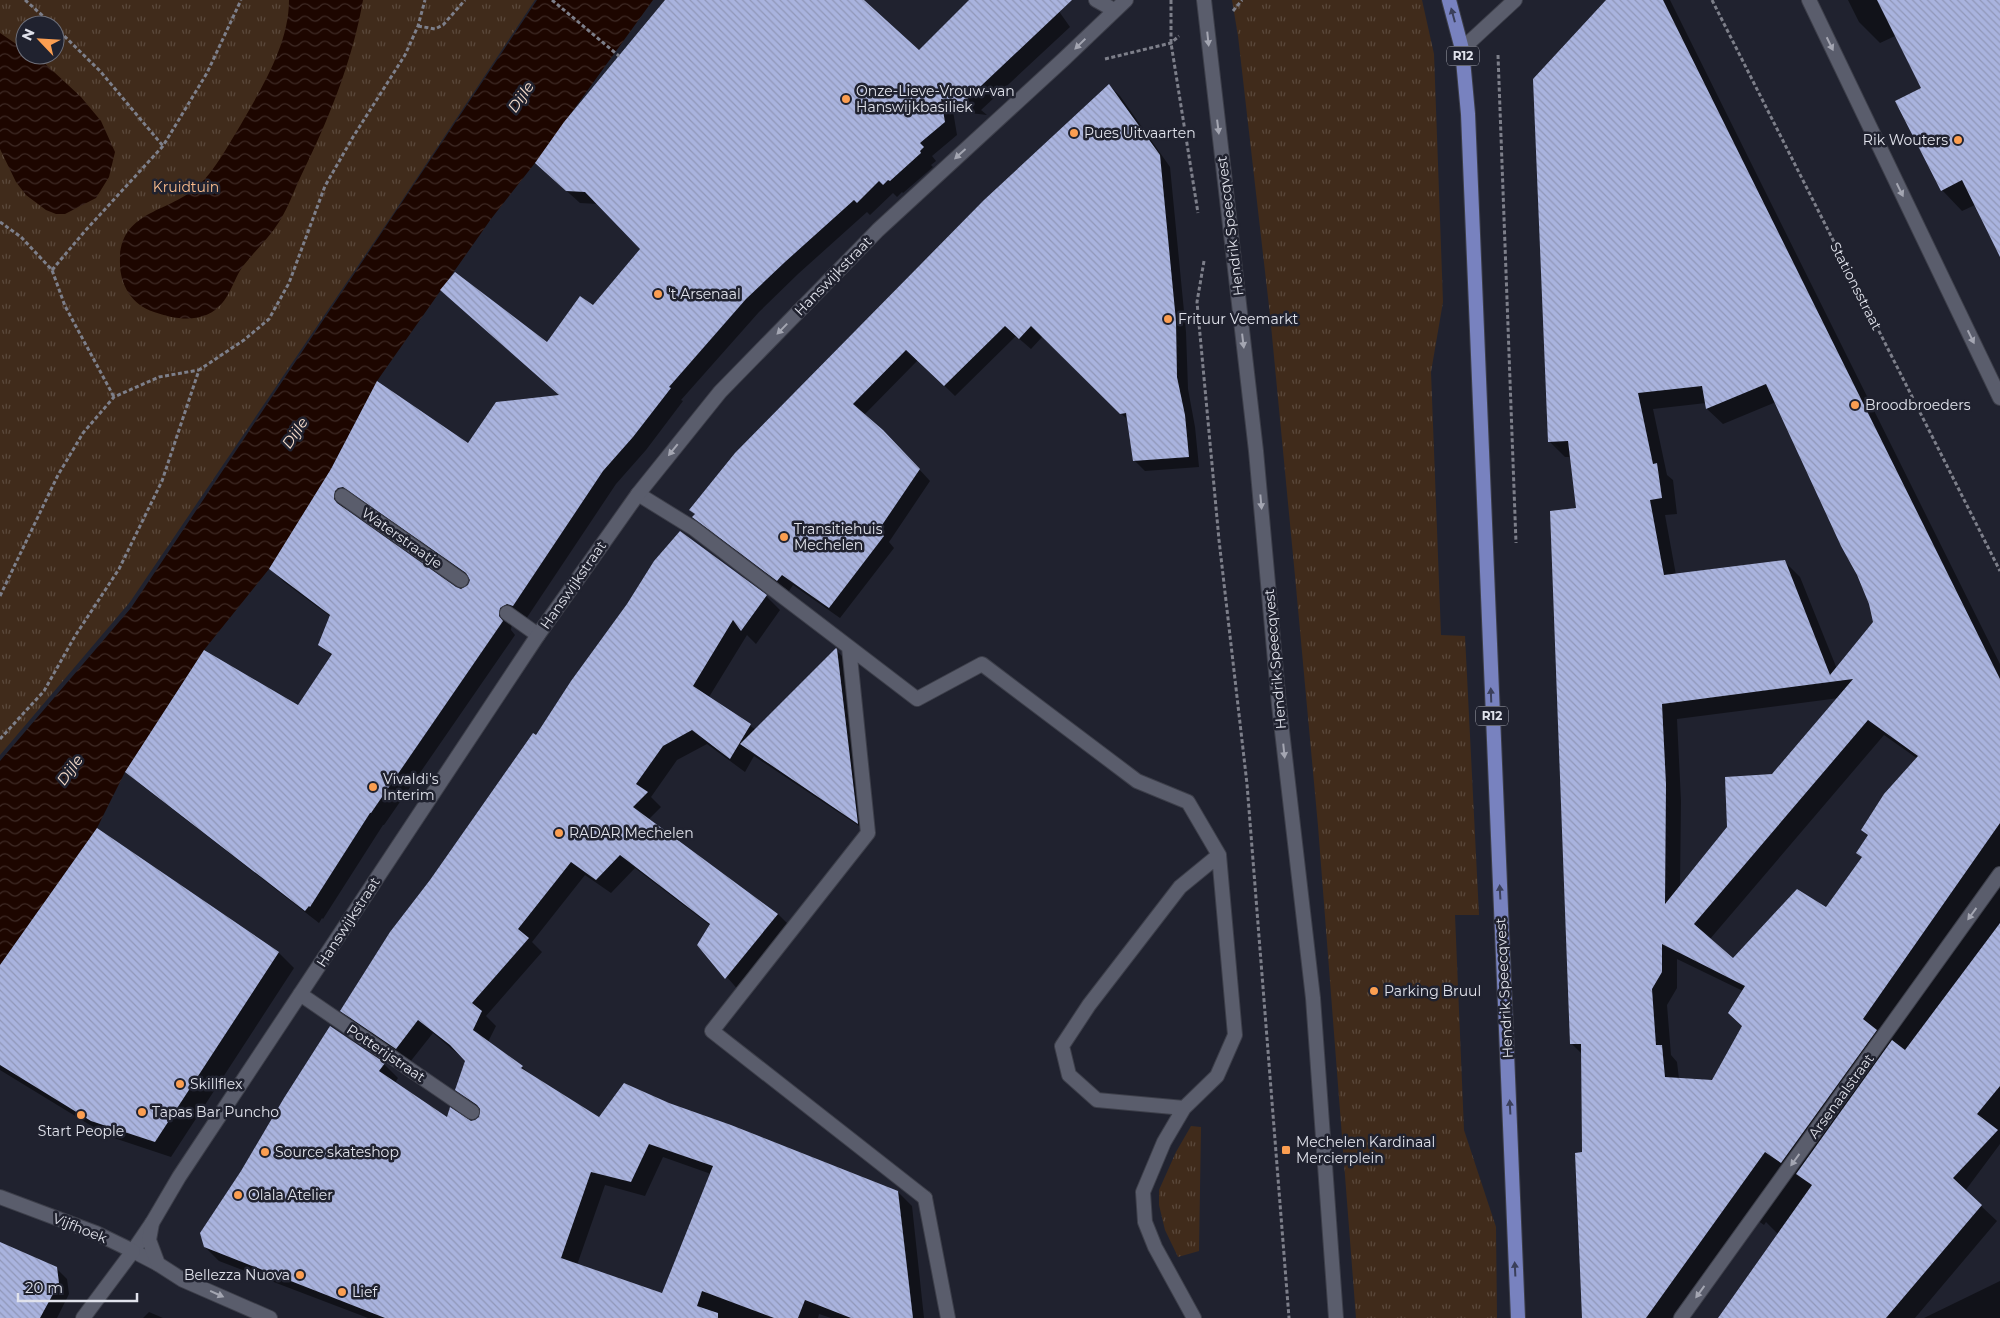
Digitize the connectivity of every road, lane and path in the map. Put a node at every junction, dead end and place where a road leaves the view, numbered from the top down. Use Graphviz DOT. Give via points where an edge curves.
graph roads {
  1 [pos="25,0"];
  2 [pos="241,0"];
  3 [pos="425,0"];
  4 [pos="464,0"];
  5 [pos="552,0"];
  6 [pos="1096,0"];
  7 [pos="1126,0"];
  8 [pos="1171,0"];
  9 [pos="1204,0"];
  10 [pos="1449,0"];
  11 [pos="1515,0"];
  12 [pos="1712,0"];
  13 [pos="1809,0"];
  14 [pos="1114,10"];
  15 [pos="42,15"];
  16 [pos="418,26"];
  17 [pos="65,37"];
  18 [pos="1171,43"];
  19 [pos="1462,49"];
  20 [pos="620,56"];
  21 [pos="1102,60"];
  22 [pos="163,146"];
  23 [pos="1199,219"];
  24 [pos="0,222"];
  25 [pos="1205,257"];
  26 [pos="52,270"];
  27 [pos="199,370"];
  28 [pos="114,397"];
  29 [pos="2000,398"];
  30 [pos="638,494"];
  31 [pos="342,496"];
  32 [pos="2000,571"];
  33 [pos="461,580"];
  34 [pos="0,596"];
  35 [pos="507,613"];
  36 [pos="538,635"];
  37 [pos="849,647"];
  38 [pos="0,739"];
  39 [pos="1219,855"];
  40 [pos="2000,874"];
  41 [pos="300,994"];
  42 [pos="1184,1108"];
  43 [pos="472,1112"];
  44 [pos="0,1197"];
  45 [pos="152,1223"];
  46 [pos="134,1251"];
  47 [pos="158,1264"];
  48 [pos="84,1318"];
  49 [pos="270,1318"];
  50 [pos="948,1318"];
  51 [pos="1194,1318"];
  52 [pos="1289,1318"];
  53 [pos="1336,1318"];
  54 [pos="1518,1318"];
  55 [pos="1681,1318"];
  1 -- 15 [label="path"];
  2 -- 22 [label="path" via="206,73"];
  3 -- 16 [label="path"];
  4 -- 16 [label="path" via="443,25 435,29"];
  5 -- 20 [label="path"];
  6 -- 14 [label="street"];
  7 -- 14 [label="street, Hanswijkstraat"];
  8 -- 18 [label="path"];
  9 -- 53 [label="street, Hendrik Speecqvest, one-way" via="1255,442 1280,715 1313,998"];
  19 -- 10 [label="main road, Hendrik Speecqvest / R12, one-way"];
  11 -- 19 [label="street"];
  12 -- 32 [label="path, Stationsstraat"];
  13 -- 29 [label="street, one-way"];
  14 -- 30 [label="street, Hanswijkstraat, one-way" via="878,230 720,392"];
  16 -- 27 [label="path" via="405,55 325,186 289,283 269,319"];
  17 -- 22 [label="path" via="100,71"];
  18 -- 21 [label="path"];
  18 -- 23 [label="path"];
  54 -- 19 [label="main road, Hendrik Speecqvest / R12, one-way" via="1478,333"];
  22 -- 26 [label="path"];
  24 -- 26 [label="path" via="21,237"];
  25 -- 52 [label="path" via="1197,302 1246,784"];
  26 -- 28 [label="path" via="65,306"];
  27 -- 28 [label="path" via="159,377"];
  27 -- 38 [label="path" via="162,481 119,569 44,691"];
  28 -- 34 [label="path" via="83,433 58,476"];
  30 -- 36 [label="street, Hanswijkstraat"];
  30 -- 37 [label="street" via="692,528"];
  31 -- 33 [label="street, Waterstraatje"];
  35 -- 36 [label="street"];
  36 -- 41 [label="street, Hanswijkstraat"];
  37 -- 39 [label="street" via="917,700 982,664 1137,781 1188,802"];
  37 -- 50 [label="street" via="868,833 712,1031 924,1198"];
  39 -- 42 [label="street" via="1235,1035 1217,1076"];
  39 -- 42 [label="street" via="1180,887 1062,1046 1069,1074 1097,1100"];
  40 -- 55 [label="street, Arsenaalstraat, one-way"];
  41 -- 43 [label="street, Potterijstraat"];
  41 -- 45 [label="street, Hanswijkstraat" via="178,1177"];
  42 -- 51 [label="street" via="1164,1142 1143,1192 1145,1222 1155,1247"];
  44 -- 46 [label="street, Vijfhoek"];
  45 -- 46 [label="street"];
  45 -- 47 [label="street, Hanswijkstraat" via="149,1240"];
  46 -- 47 [label="street, Vijfhoek"];
  46 -- 48 [label="street"];
  47 -- 49 [label="street, Vijfhoek, one-way" via="184,1280"];
}
